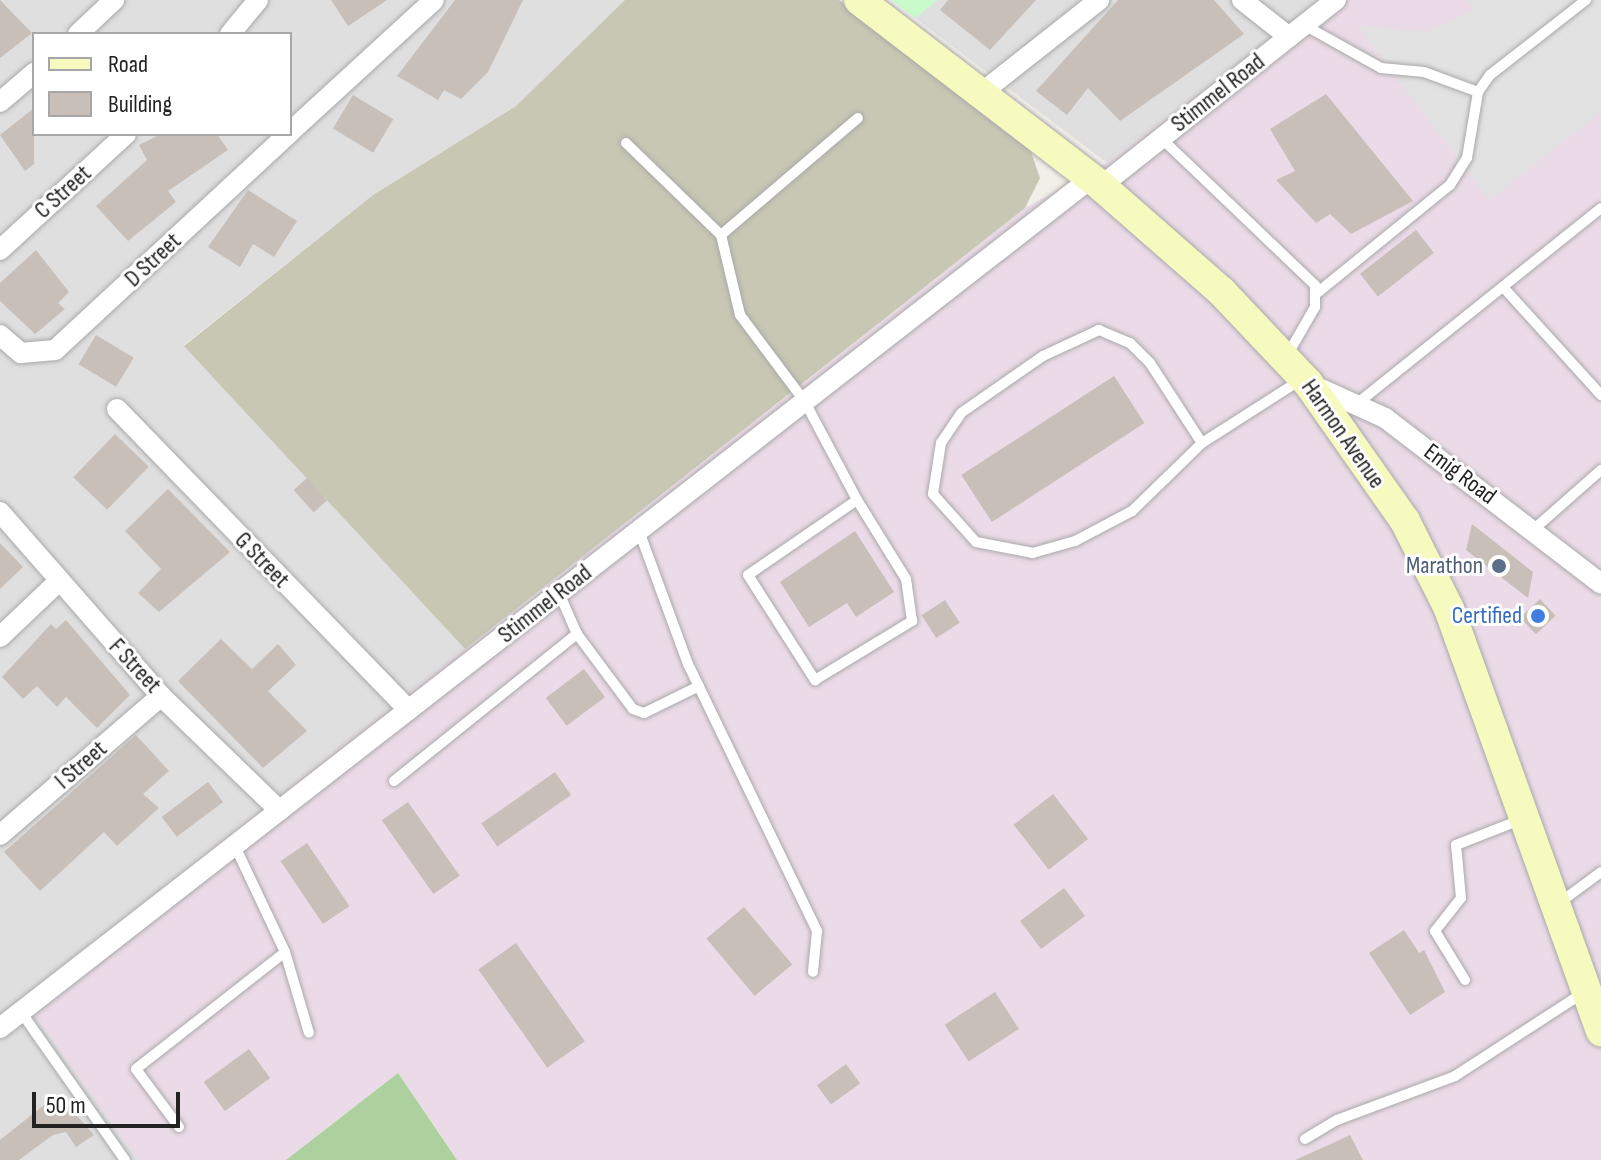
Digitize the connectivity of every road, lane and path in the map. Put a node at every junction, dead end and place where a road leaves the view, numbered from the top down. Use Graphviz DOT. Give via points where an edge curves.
graph roads {
  1 [pos="114,0"];
  2 [pos="258,0"];
  3 [pos="434,0"];
  4 [pos="859,0"];
  5 [pos="1099,0"];
  6 [pos="1242,0"];
  7 [pos="1336,0"];
  8 [pos="1586,0"];
  9 [pos="1297,31"];
  10 [pos="80,32"];
  11 [pos="232,32"];
  12 [pos="32,75"];
  13 [pos="1478,92"];
  14 [pos="980,94"];
  15 [pos="0,102"];
  16 [pos="858,118"];
  17 [pos="292,130"];
  18 [pos="124,136"];
  19 [pos="286,136"];
  20 [pos="1161,138"];
  21 [pos="626,143"];
  22 [pos="1095,183"];
  23 [pos="1601,208"];
  24 [pos="721,235"];
  25 [pos="0,250"];
  26 [pos="1503,287"];
  27 [pos="1317,293"];
  28 [pos="4,339"];
  29 [pos="1299,372"];
  30 [pos="1601,395"];
  31 [pos="805,402"];
  32 [pos="1359,402"];
  33 [pos="117,409"];
  34 [pos="1202,443"];
  35 [pos="1601,470"];
  36 [pos="857,500"];
  37 [pos="0,512"];
  38 [pos="1533,530"];
  39 [pos="639,531"];
  40 [pos="59,581"];
  41 [pos="1601,584"];
  42 [pos="559,593"];
  43 [pos="577,634"];
  44 [pos="0,637"];
  45 [pos="699,686"];
  46 [pos="161,696"];
  47 [pos="409,710"];
  48 [pos="394,781"];
  49 [pos="280,811"];
  50 [pos="1524,818"];
  51 [pos="0,835"];
  52 [pos="235,846"];
  53 [pos="1601,872"];
  54 [pos="1554,907"];
  55 [pos="285,952"];
  56 [pos="813,972"];
  57 [pos="1465,980"];
  58 [pos="1585,992"];
  59 [pos="21,1012"];
  60 [pos="0,1028"];
  61 [pos="1601,1031"];
  62 [pos="309,1033"];
  63 [pos="179,1127"];
  64 [pos="1305,1139"];
  65 [pos="125,1160"];
  1 -- 10 [label="street"];
  2 -- 11 [label="street"];
  3 -- 17 [label="street, D Street"];
  4 -- 14 [label="main road, Harmon Avenue"];
  5 -- 14 [label="street"];
  6 -- 9 [label="street"];
  7 -- 9 [label="street, Stimmel Road"];
  8 -- 13 [label="lane"];
  9 -- 13 [label="lane" via="1381,68 1424,72"];
  9 -- 20 [label="street, Stimmel Road"];
  12 -- 15 [label="street"];
  13 -- 27 [label="lane" via="1467,158 1450,185"];
  14 -- 22 [label="main road, Harmon Avenue"];
  16 -- 24 [label="lane"];
  18 -- 25 [label="street, C Street"];
  19 -- 28 [label="street, D Street" via="55,350 30,355"];
  20 -- 22 [label="street, Stimmel Road"];
  20 -- 27 [label="lane"];
  21 -- 24 [label="lane"];
  22 -- 29 [label="main road, Harmon Avenue"];
  22 -- 31 [label="street, Stimmel Road"];
  23 -- 26 [label="lane"];
  24 -- 31 [label="lane" via="740,315"];
  26 -- 30 [label="lane"];
  26 -- 32 [label="lane"];
  27 -- 29 [label="lane"];
  29 -- 32 [label="street, Emig Road"];
  29 -- 34 [label="lane"];
  29 -- 50 [label="main road, Harmon Avenue" via="1405,521 1449,609"];
  31 -- 36 [label="lane"];
  31 -- 39 [label="street, Stimmel Road"];
  32 -- 38 [label="street, Emig Road"];
  33 -- 47 [label="street, G Street"];
  34 -- 34 [label="lane" via="1150,363 1130,343 1099,330 1043,356 961,413 941,443 933,494 976,542 1033,553 1075,541 1132,511"];
  35 -- 38 [label="lane"];
  36 -- 36 [label="lane" via="748,575 815,680 912,621 906,579"];
  37 -- 40 [label="street, F Street"];
  38 -- 41 [label="street, Emig Road"];
  39 -- 42 [label="street, Stimmel Road"];
  39 -- 45 [label="lane"];
  40 -- 44 [label="street"];
  40 -- 46 [label="street, F Street"];
  42 -- 43 [label="lane"];
  42 -- 47 [label="street, Stimmel Road"];
  43 -- 45 [label="lane" via="633,709 644,713"];
  43 -- 48 [label="lane"];
  45 -- 56 [label="lane" via="817,931"];
  46 -- 49 [label="street, F Street"];
  46 -- 51 [label="street, I Street"];
  47 -- 49 [label="street, Stimmel Road"];
  49 -- 52 [label="street, Stimmel Road"];
  50 -- 54 [label="main road, Harmon Avenue"];
  50 -- 57 [label="lane" via="1456,845 1461,898 1435,931"];
  52 -- 55 [label="lane"];
  52 -- 59 [label="street, Stimmel Road"];
  53 -- 54 [label="lane"];
  54 -- 58 [label="main road, Harmon Avenue"];
  55 -- 62 [label="lane"];
  55 -- 63 [label="lane" via="136,1069"];
  58 -- 61 [label="main road, Harmon Avenue"];
  58 -- 64 [label="lane" via="1455,1076 1337,1120"];
  59 -- 60 [label="street, Stimmel Road"];
  59 -- 65 [label="lane"];
}
